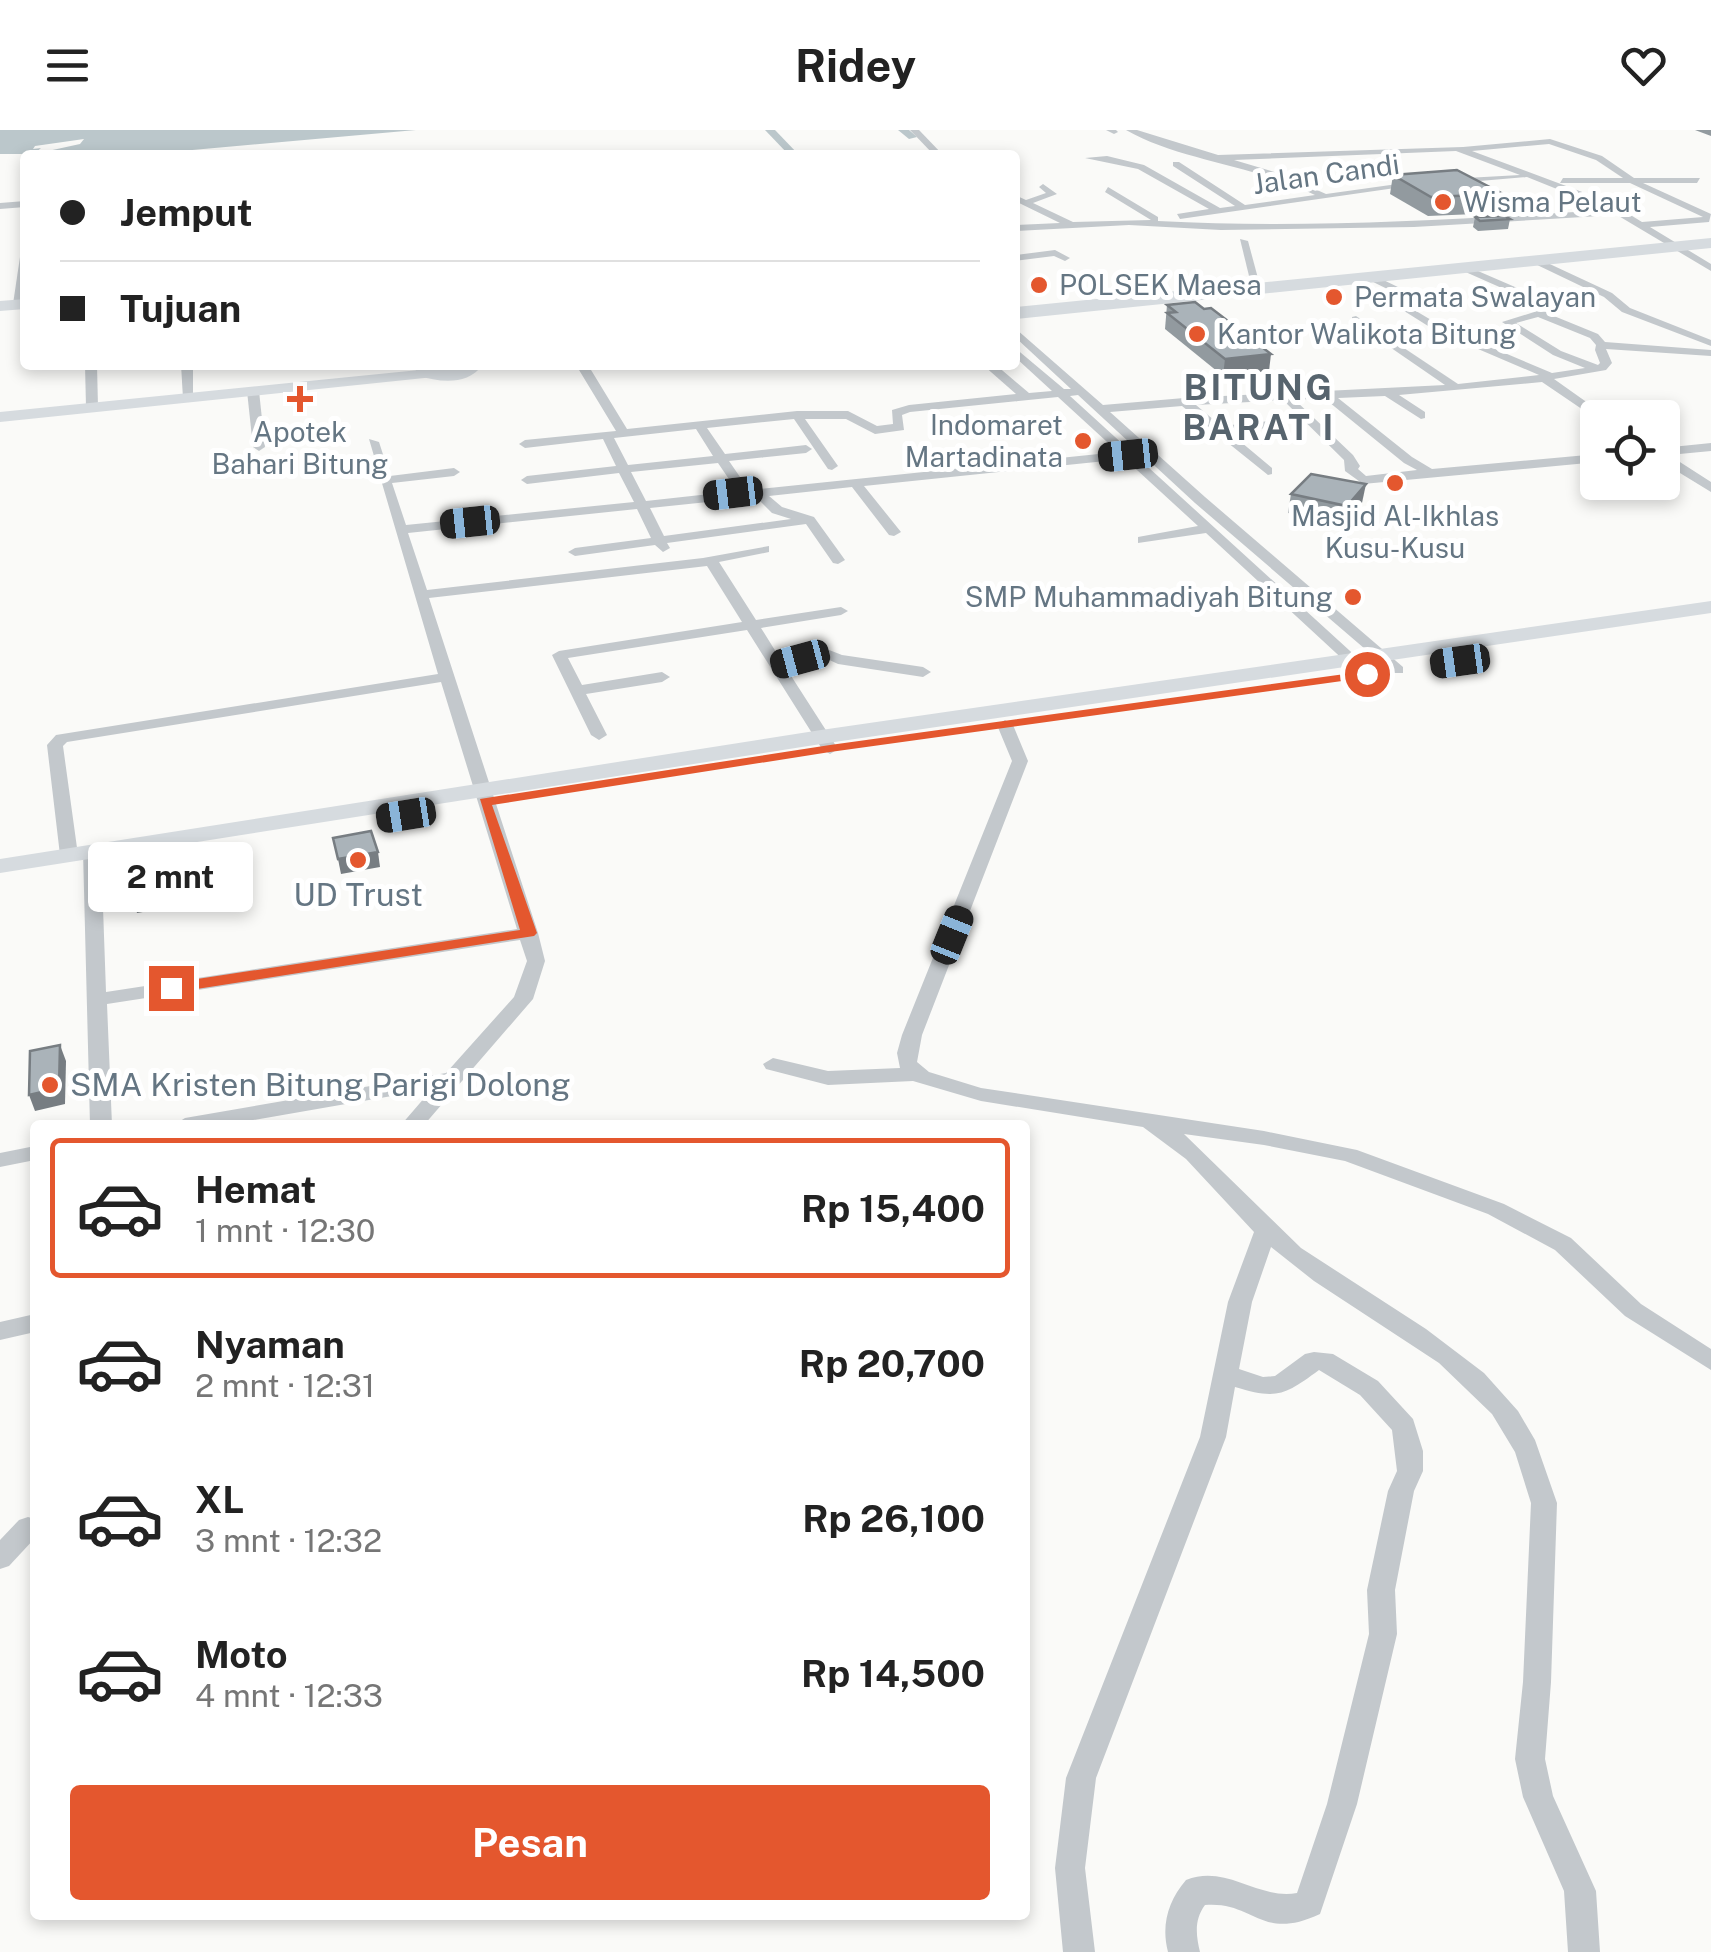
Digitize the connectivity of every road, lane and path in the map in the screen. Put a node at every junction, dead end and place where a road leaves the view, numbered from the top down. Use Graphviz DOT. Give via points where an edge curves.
graph roads {
  1 [pos="914,130"];
  2 [pos="1130,130"];
  3 [pos="934,150"];
  4 [pos="1464,150"];
  5 [pos="1089,158"];
  6 [pos="1214,158"];
  7 [pos="1176,164"];
  8 [pos="1665,168"];
  9 [pos="1530,176"];
  10 [pos="1698,180"];
  11 [pos="1454,181"];
  12 [pos="1546,181"];
  13 [pos="1439,182"];
  14 [pos="1636,183"];
  15 [pos="1425,184"];
  16 [pos="1711,186"];
  17 [pos="1043,187"];
  18 [pos="1108,190"];
  19 [pos="1478,195"];
  20 [pos="1322,197"];
  21 [pos="1020,200"];
  22 [pos="1027,202"];
  23 [pos="1711,202"];
  24 [pos="1684,204"];
  25 [pos="1335,206"];
  26 [pos="1244,208"];
  27 [pos="1218,212"];
  28 [pos="1618,212"];
  29 [pos="1351,216"];
  30 [pos="1711,218"];
  31 [pos="1155,219"];
  32 [pos="1129,222"];
  33 [pos="1072,225"];
  34 [pos="1366,225"];
  35 [pos="1639,225"];
  36 [pos="1020,228"];
  37 [pos="1711,240"];
  38 [pos="1242,241"];
  39 [pos="1669,244"];
  40 [pos="1020,257"];
  41 [pos="1065,258"];
  42 [pos="1536,261"];
  43 [pos="1464,268"];
  44 [pos="1711,268"];
  45 [pos="20,277"];
  46 [pos="1371,277"];
  47 [pos="1255,280"];
  48 [pos="14,302"];
  49 [pos="1020,304"];
  50 [pos="1020,312"];
  51 [pos="1539,314"];
  52 [pos="1356,319"];
  53 [pos="1020,336"];
  54 [pos="1711,344"];
  55 [pos="1602,345"];
  56 [pos="1711,353"];
  57 [pos="1020,357"];
  58 [pos="1598,369"];
  59 [pos="91,370"];
  60 [pos="186,370"];
  61 [pos="402,370"];
  62 [pos="407,370"];
  63 [pos="431,370"];
  64 [pos="467,370"];
  65 [pos="585,370"];
  66 [pos="995,370"];
  67 [pos="1546,377"];
  68 [pos="1457,388"];
  69 [pos="253,391"];
  70 [pos="1386,391"];
  71 [pos="188,392"];
  72 [pos="1082,392"];
  73 [pos="1062,393"];
  74 [pos="1326,394"];
  75 [pos="1025,396"];
  76 [pos="1286,396"];
  77 [pos="1184,401"];
  78 [pos="1580,401"];
  79 [pos="91,402"];
  80 [pos="0,406"];
  81 [pos="1102,409"];
  82 [pos="798,415"];
  83 [pos="1422,415"];
  84 [pos="0,417"];
  85 [pos="1276,423"];
  86 [pos="698,424"];
  87 [pos="1220,430"];
  88 [pos="622,432"];
  89 [pos="606,434"];
  90 [pos="373,442"];
  91 [pos="525,444"];
  92 [pos="1711,446"];
  93 [pos="260,447"];
  94 [pos="806,450"];
  95 [pos="1680,451"];
  96 [pos="1128,455"];
  97 [pos="723,459"];
  98 [pos="1580,460"];
  99 [pos="832,466"];
  100 [pos="1680,466"];
  101 [pos="626,469"];
  102 [pos="1268,471"];
  103 [pos="454,472"];
  104 [pos="1430,472"];
  105 [pos="385,480"];
  106 [pos="528,480"];
  107 [pos="856,484"];
  108 [pos="1711,488"];
  109 [pos="751,492"];
  110 [pos="1200,500"];
  111 [pos="1179,503"];
  112 [pos="644,504"];
  113 [pos="722,513"];
  114 [pos="808,520"];
  115 [pos="1207,529"];
  116 [pos="400,530"];
  117 [pos="894,532"];
  118 [pos="659,540"];
  119 [pos="1143,540"];
  120 [pos="764,549"];
  121 [pos="575,552"];
  122 [pos="708,560"];
  123 [pos="838,560"];
  124 [pos="669,561"];
  125 [pos="1279,569"];
  126 [pos="1255,572"];
  127 [pos="420,595"];
  128 [pos="1711,607"];
  129 [pos="842,612"];
  130 [pos="750,626"];
  131 [pos="1711,626"];
  132 [pos="1390,662"];
  133 [pos="776,666"];
  134 [pos="1358,667"];
  135 [pos="923,672"];
  136 [pos="446,677"];
  137 [pos="662,677"];
  138 [pos="576,691"];
  139 [pos="1005,725"];
  140 [pos="599,735"];
  141 [pos="825,743"];
  142 [pos="483,796"];
  143 [pos="68,855"];
  144 [pos="93,859"];
  145 [pos="0,866"];
  146 [pos="0,882"];
  147 [pos="529,933"];
  148 [pos="98,999"];
  149 [pos="774,1064"];
  150 [pos="916,1074"];
  151 [pos="450,1079"];
  152 [pos="101,1120"];
  153 [pos="213,1120"];
  154 [pos="416,1120"];
  155 [pos="1151,1122"];
  156 [pos="30,1154"];
  157 [pos="0,1160"];
  158 [pos="1266,1230"];
  159 [pos="30,1324"];
  160 [pos="0,1331"];
  161 [pos="1711,1361"];
  162 [pos="1224,1374"];
  163 [pos="30,1526"];
  164 [pos="30,1527"];
  165 [pos="0,1536"];
  166 [pos="0,1558"];
  167 [pos="1079,1952"];
  168 [pos="1184,1952"];
  169 [pos="1584,1952"];
  1 -- 3 [label="street"];
  2 -- 6 [label="street"];
  4 -- 6 [label="street, Jalan Candi" via="1428,146"];
  4 -- 9 [label="street, Jalan Candi"];
  4 -- 14 [label="street" via="1548,141 1598,158"];
  5 -- 27 [label="street" via="1116,157 1150,168"];
  6 -- 20 [label="street" via="1284,176"];
  7 -- 26 [label="street"];
  8 -- 10 [label="street"];
  9 -- 11 [label="street, Jalan Candi"];
  9 -- 12 [label="street, Jalan Candi"];
  10 -- 14 [label="street"];
  10 -- 16 [label="street"];
  11 -- 13 [label="street, Jalan Candi"];
  11 -- 19 [label="street"];
  12 -- 14 [label="street"];
  12 -- 28 [label="street, Jalan Candi"];
  14 -- 24 [label="street"];
  15 -- 20 [label="street, Jalan Candi"];
  17 -- 22 [label="street" via="1052,194"];
  18 -- 31 [label="street"];
  20 -- 25 [label="street"];
  20 -- 26 [label="street, Jalan Candi"];
  21 -- 22 [label="street"];
  22 -- 33 [label="street"];
  23 -- 24 [label="street"];
  24 -- 30 [label="street"];
  26 -- 27 [label="street, Jalan Candi"];
  27 -- 31 [label="street, Jalan Candi"];
  28 -- 34 [label="street"];
  28 -- 35 [label="street, Jalan Candi"];
  29 -- 34 [label="street"];
  30 -- 35 [label="street"];
  31 -- 32 [label="street, Jalan Candi"];
  32 -- 33 [label="street"];
  32 -- 34 [label="street"];
  33 -- 36 [label="street"];
  35 -- 39 [label="street, Jalan Candi"];
  37 -- 39 [label="highway"];
  38 -- 47 [label="street"];
  39 -- 42 [label="highway"];
  39 -- 44 [label="street, Jalan Candi"];
  39 -- 47 [label="highway"];
  40 -- 41 [label="street"];
  42 -- 43 [label="highway"];
  42 -- 54 [label="street" via="1626,310"];
  43 -- 46 [label="highway"];
  43 -- 51 [label="street" via="1557,309"];
  45 -- 48 [label="street"];
  46 -- 50 [label="highway"];
  46 -- 67 [label="street" via="1429,306 1406,309 1441,332 1508,354"];
  47 -- 49 [label="highway"];
  51 -- 55 [label="street"];
  51 -- 58 [label="street" via="1507,322 1556,353"];
  52 -- 68 [label="street"];
  53 -- 72 [label="street"];
  55 -- 56 [label="street"];
  55 -- 58 [label="street" via="1606,363"];
  57 -- 73 [label="street"];
  58 -- 67 [label="street"];
  59 -- 79 [label="street"];
  60 -- 71 [label="street"];
  61 -- 71 [label="street"];
  62 -- 69 [label="street"];
  63 -- 64 [label="highway"];
  65 -- 88 [label="street"];
  66 -- 75 [label="street"];
  67 -- 68 [label="street"];
  67 -- 78 [label="street"];
  68 -- 70 [label="street"];
  69 -- 71 [label="street"];
  69 -- 93 [label="street"];
  70 -- 74 [label="street"];
  70 -- 83 [label="street"];
  71 -- 79 [label="street"];
  72 -- 73 [label="street"];
  72 -- 81 [label="street"];
  73 -- 75 [label="street"];
  73 -- 96 [label="street"];
  74 -- 76 [label="street"];
  74 -- 104 [label="street"];
  75 -- 82 [label="street" via="909,408 896,413 900,427 879,430 843,414"];
  76 -- 77 [label="street"];
  76 -- 104 [label="street" via="1363,480"];
  77 -- 81 [label="street"];
  77 -- 87 [label="street"];
  79 -- 80 [label="street"];
  79 -- 84 [label="street"];
  81 -- 110 [label="street"];
  82 -- 86 [label="street"];
  82 -- 99 [label="street"];
  85 -- 87 [label="street"];
  86 -- 88 [label="street"];
  86 -- 97 [label="street"];
  87 -- 102 [label="street"];
  88 -- 89 [label="street"];
  89 -- 91 [label="street"];
  89 -- 101 [label="street"];
  90 -- 105 [label="street"];
  92 -- 95 [label="street"];
  94 -- 97 [label="street"];
  96 -- 107 [label="street"];
  96 -- 111 [label="street"];
  97 -- 101 [label="street"];
  97 -- 109 [label="street"];
  98 -- 104 [label="street"];
  100 -- 108 [label="street"];
  101 -- 106 [label="street"];
  101 -- 112 [label="street"];
  103 -- 105 [label="street"];
  105 -- 116 [label="street"];
  107 -- 109 [label="street"];
  107 -- 117 [label="street"];
  109 -- 113 [label="street"];
  109 -- 114 [label="street"];
  110 -- 111 [label="street"];
  110 -- 125 [label="street"];
  111 -- 115 [label="street"];
  112 -- 113 [label="street"];
  112 -- 116 [label="street"];
  112 -- 118 [label="street"];
  113 -- 114 [label="street"];
  113 -- 118 [label="street"];
  114 -- 123 [label="street"];
  115 -- 119 [label="street"];
  115 -- 126 [label="street"];
  116 -- 127 [label="street"];
  118 -- 121 [label="street"];
  118 -- 124 [label="street"];
  120 -- 122 [label="street"];
  122 -- 127 [label="street"];
  122 -- 130 [label="street"];
  125 -- 126 [label="street"];
  125 -- 132 [label="street"];
  126 -- 134 [label="street"];
  127 -- 136 [label="street"];
  128 -- 132 [label="street"];
  129 -- 130 [label="street"];
  130 -- 133 [label="street"];
  130 -- 138 [label="street" via="560,655"];
  131 -- 132 [label="street"];
  132 -- 134 [label="street"];
  133 -- 135 [label="street" via="824,652"];
  133 -- 141 [label="street"];
  134 -- 139 [label="street"];
  134 -- 141 [label="street"];
  136 -- 142 [label="street"];
  136 -- 143 [label="street" via="62,738 56,746"];
  137 -- 138 [label="street"];
  138 -- 140 [label="street"];
  139 -- 141 [label="street"];
  139 -- 150 [label="street" via="1020,762 912,1035 906,1056"];
  141 -- 142 [label="street"];
  142 -- 144 [label="street"];
  142 -- 147 [label="street"];
  143 -- 144 [label="street"];
  143 -- 145 [label="street"];
  144 -- 146 [label="street"];
  144 -- 148 [label="street"];
  147 -- 148 [label="street"];
  147 -- 151 [label="street" via="536,960 530,986"];
  148 -- 152 [label="street"];
  149 -- 150 [label="street" via="828,1078"];
  150 -- 155 [label="street" via="979,1094"];
  151 -- 153 [label="street"];
  151 -- 154 [label="street"];
  155 -- 158 [label="street" via="1230,1189"];
  155 -- 161 [label="street" via="1350,1155 1496,1209 1563,1244 1633,1310"];
  156 -- 157 [label="street"];
  158 -- 162 [label="street"];
  158 -- 169 [label="street" via="1480,1384 1517,1429 1538,1474 1544,1517 1530,1759 1538,1797 1580,1891"];
  159 -- 160 [label="street"];
  162 -- 167 [label="street" via="1213,1437 1081,1778 1070,1868"];
  162 -- 168 [label="street" via="1280,1384 1324,1361 1369,1388 1397,1418 1410,1471 1381,1590 1383,1634 1342,1804 1309,1903 1279,1913 1222,1890 1198,1891 1186,1902 1178,1932"];
  163 -- 165 [label="street"];
  164 -- 166 [label="street"];
}
